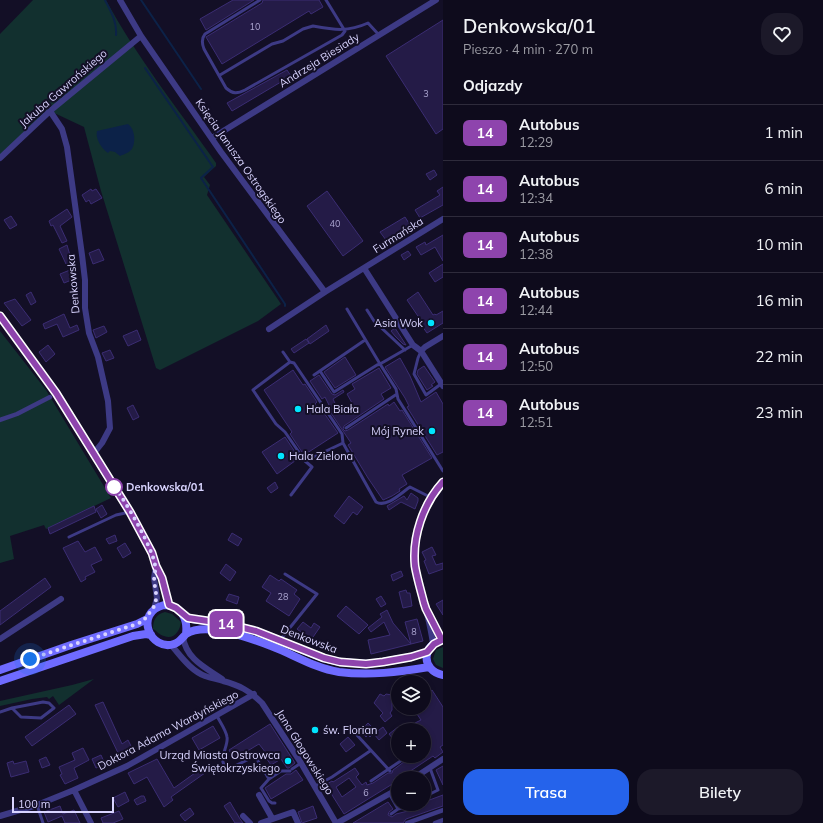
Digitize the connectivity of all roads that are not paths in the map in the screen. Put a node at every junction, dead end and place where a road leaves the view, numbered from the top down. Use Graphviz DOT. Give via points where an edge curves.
graph roads {
  1 [pos="120,0"];
  2 [pos="260,0"];
  3 [pos="326,0"];
  4 [pos="436,0"];
  5 [pos="345,31"];
  6 [pos="379,35"];
  7 [pos="141,36"];
  8 [pos="220,75"];
  9 [pos="50,111"];
  10 [pos="212,138"];
  11 [pos="0,158"];
  12 [pos="443,219"];
  13 [pos="364,268"];
  14 [pos="325,292"];
  15 [pos="347,309"];
  16 [pos="367,310"];
  17 [pos="0,316"];
  18 [pos="269,330"];
  19 [pos="443,336"];
  20 [pos="365,340"];
  21 [pos="413,345"];
  22 [pos="405,350"];
  23 [pos="283,352"];
  24 [pos="421,352"];
  25 [pos="290,362"];
  26 [pos="380,364"];
  27 [pos="320,371"];
  28 [pos="314,375"];
  29 [pos="442,385"];
  30 [pos="397,394"];
  31 [pos="50,396"];
  32 [pos="0,420"];
  33 [pos="346,428"];
  34 [pos="344,443"];
  35 [pos="94,453"];
  36 [pos="305,461"];
  37 [pos="443,471"];
  38 [pos="443,482"];
  39 [pos="291,495"];
  40 [pos="432,498"];
  41 [pos="130,512"];
  42 [pos="69,537"];
  43 [pos="156,566"];
  44 [pos="285,574"];
  45 [pos="61,599"];
  46 [pos="169,605"];
  47 [pos="154,609"];
  48 [pos="426,609"];
  49 [pos="184,616"];
  50 [pos="147,619"];
  51 [pos="151,635"];
  52 [pos="184,636"];
  53 [pos="0,639"];
  54 [pos="280,640"];
  55 [pos="443,640"];
  56 [pos="434,644"];
  57 [pos="171,645"];
  58 [pos="427,652"];
  59 [pos="429,667"];
  60 [pos="0,670"];
  61 [pos="443,675"];
  62 [pos="0,681"];
  63 [pos="227,682"];
  64 [pos="254,694"];
  65 [pos="12,708"];
  66 [pos="0,712"];
  67 [pos="217,716"];
  68 [pos="356,734"];
  69 [pos="370,751"];
  70 [pos="443,759"];
  71 [pos="301,763"];
  72 [pos="398,763"];
  73 [pos="430,768"];
  74 [pos="389,770"];
  75 [pos="425,771"];
  76 [pos="269,779"];
  77 [pos="371,781"];
  78 [pos="315,786"];
  79 [pos="74,790"];
  80 [pos="431,794"];
  81 [pos="259,795"];
  82 [pos="390,795"];
  83 [pos="275,803"];
  84 [pos="37,805"];
  85 [pos="443,810"];
  86 [pos="395,811"];
  87 [pos="391,814"];
  88 [pos="0,816"];
  89 [pos="243,816"];
  90 [pos="272,818"];
  91 [pos="443,820"];
  92 [pos="43,823"];
  93 [pos="91,823"];
  94 [pos="250,823"];
  95 [pos="261,823"];
  96 [pos="298,823"];
  97 [pos="337,823"];
  98 [pos="407,823"];
  99 [pos="435,823"];
  1 -- 7 [label="street, Księcia Janusza Ostrogskiego"];
  2 -- 8 [label="lane" via="203,37 204,49"];
  3 -- 5 [label="lane"];
  4 -- 6 [label="street, Andrzeja Biesiady"];
  5 -- 6 [label="lane" via="368,23"];
  5 -- 8 [label="lane" via="313,26 303,28"];
  5 -- 8 [label="lane" via="241,93 231,93"];
  6 -- 10 [label="street, Andrzeja Biesiady"];
  7 -- 9 [label="street, Jakuba Gawrońskiego"];
  7 -- 10 [label="street, Księcia Janusza Ostrogskiego"];
  9 -- 11 [label="street, Jakuba Gawrońskiego"];
  9 -- 35 [label="street, Denkowska" via="62,129 67,147 85,280 85,308 89,333 98,357 108,401 110,428"];
  10 -- 14 [label="street, Księcia Janusza Ostrogskiego"];
  12 -- 13 [label="street, Furmańska"];
  13 -- 14 [label="street"];
  13 -- 21 [label="street"];
  14 -- 18 [label="street"];
  15 -- 20 [label="lane"];
  16 -- 22 [label="lane" via="374,321"];
  17 -- 35 [label="street" via="56,393"];
  19 -- 24 [label="street"];
  20 -- 26 [label="lane"];
  20 -- 27 [label="lane"];
  21 -- 22 [label="lane"];
  21 -- 24 [label="street"];
  22 -- 26 [label="lane"];
  23 -- 25 [label="lane"];
  24 -- 29 [label="street"];
  24 -- 29 [label="lane" via="414,374 426,395"];
  25 -- 34 [label="lane" via="294,363 342,434"];
  25 -- 36 [label="lane" via="253,390"];
  26 -- 27 [label="lane" via="334,392"];
  26 -- 30 [label="lane"];
  27 -- 28 [label="lane"];
  30 -- 33 [label="lane"];
  30 -- 37 [label="lane"];
  31 -- 32 [label="street"];
  34 -- 36 [label="lane"];
  34 -- 40 [label="lane" via="376,502 386,503 410,487"];
  35 -- 41 [label="street"];
  36 -- 39 [label="lane" via="312,467"];
  38 -- 40 [label="street"];
  40 -- 48 [label="street" via="417,534 415,566"];
  41 -- 42 [label="lane" via="116,515"];
  41 -- 43 [label="street" via="152,553"];
  43 -- 46 [label="street"];
  43 -- 47 [label="street" via="154,578 157,598"];
  44 -- 54 [label="lane" via="317,594"];
  45 -- 53 [label="street"];
  46 -- 47 [label="main road"];
  46 -- 49 [label="main road"];
  47 -- 50 [label="main road"];
  48 -- 55 [label="street"];
  48 -- 56 [label="street"];
  49 -- 52 [label="main road"];
  49 -- 54 [label="main road, Denkowska" via="256,631"];
  50 -- 51 [label="main road"];
  50 -- 60 [label="main road"];
  51 -- 57 [label="main road" via="160,643"];
  51 -- 62 [label="main road" via="133,636"];
  52 -- 57 [label="main road" via="179,642"];
  52 -- 59 [label="main road, Denkowska" via="194,630 206,629 236,635 339,672 375,674"];
  52 -- 63 [label="street" via="185,648 189,654"];
  54 -- 58 [label="main road, Denkowska" via="324,658 351,663 383,662"];
  55 -- 56 [label="main road"];
  56 -- 58 [label="main road"];
  57 -- 63 [label="street" via="195,670 205,676"];
  58 -- 59 [label="main road" via="426,660"];
  59 -- 61 [label="main road" via="437,674"];
  63 -- 64 [label="street" via="242,686"];
  64 -- 67 [label="street, Doktora Adama Wardyńskiego"];
  64 -- 71 [label="street, Jana Głogowskiego"];
  65 -- 65 [label="lane" via="21,717 41,718 54,708 43,702"];
  65 -- 66 [label="lane"];
  67 -- 76 [label="lane" via="227,736 222,756 226,768 230,769 255,756"];
  67 -- 79 [label="street, Doktora Adama Wardyńskiego" via="127,766"];
  68 -- 69 [label="lane"];
  69 -- 74 [label="lane"];
  69 -- 78 [label="lane"];
  70 -- 73 [label="street"];
  71 -- 76 [label="lane"];
  71 -- 78 [label="street, Jana Głogowskiego"];
  72 -- 74 [label="lane"];
  73 -- 75 [label="street"];
  73 -- 80 [label="lane" via="438,790"];
  74 -- 77 [label="lane"];
  76 -- 83 [label="lane" via="261,788 269,801"];
  78 -- 97 [label="street, Jana Głogowskiego"];
  79 -- 84 [label="street, Doktora Adama Wardyńskiego"];
  79 -- 93 [label="street"];
  81 -- 90 [label="street"];
  82 -- 97 [label="street"];
  84 -- 88 [label="street, Doktora Adama Wardyńskiego"];
  84 -- 92 [label="lane"];
  85 -- 98 [label="street"];
  86 -- 87 [label="lane"];
  89 -- 94 [label="street"];
  90 -- 95 [label="street"];
  90 -- 96 [label="street" via="293,812"];
  91 -- 99 [label="street"];
}
